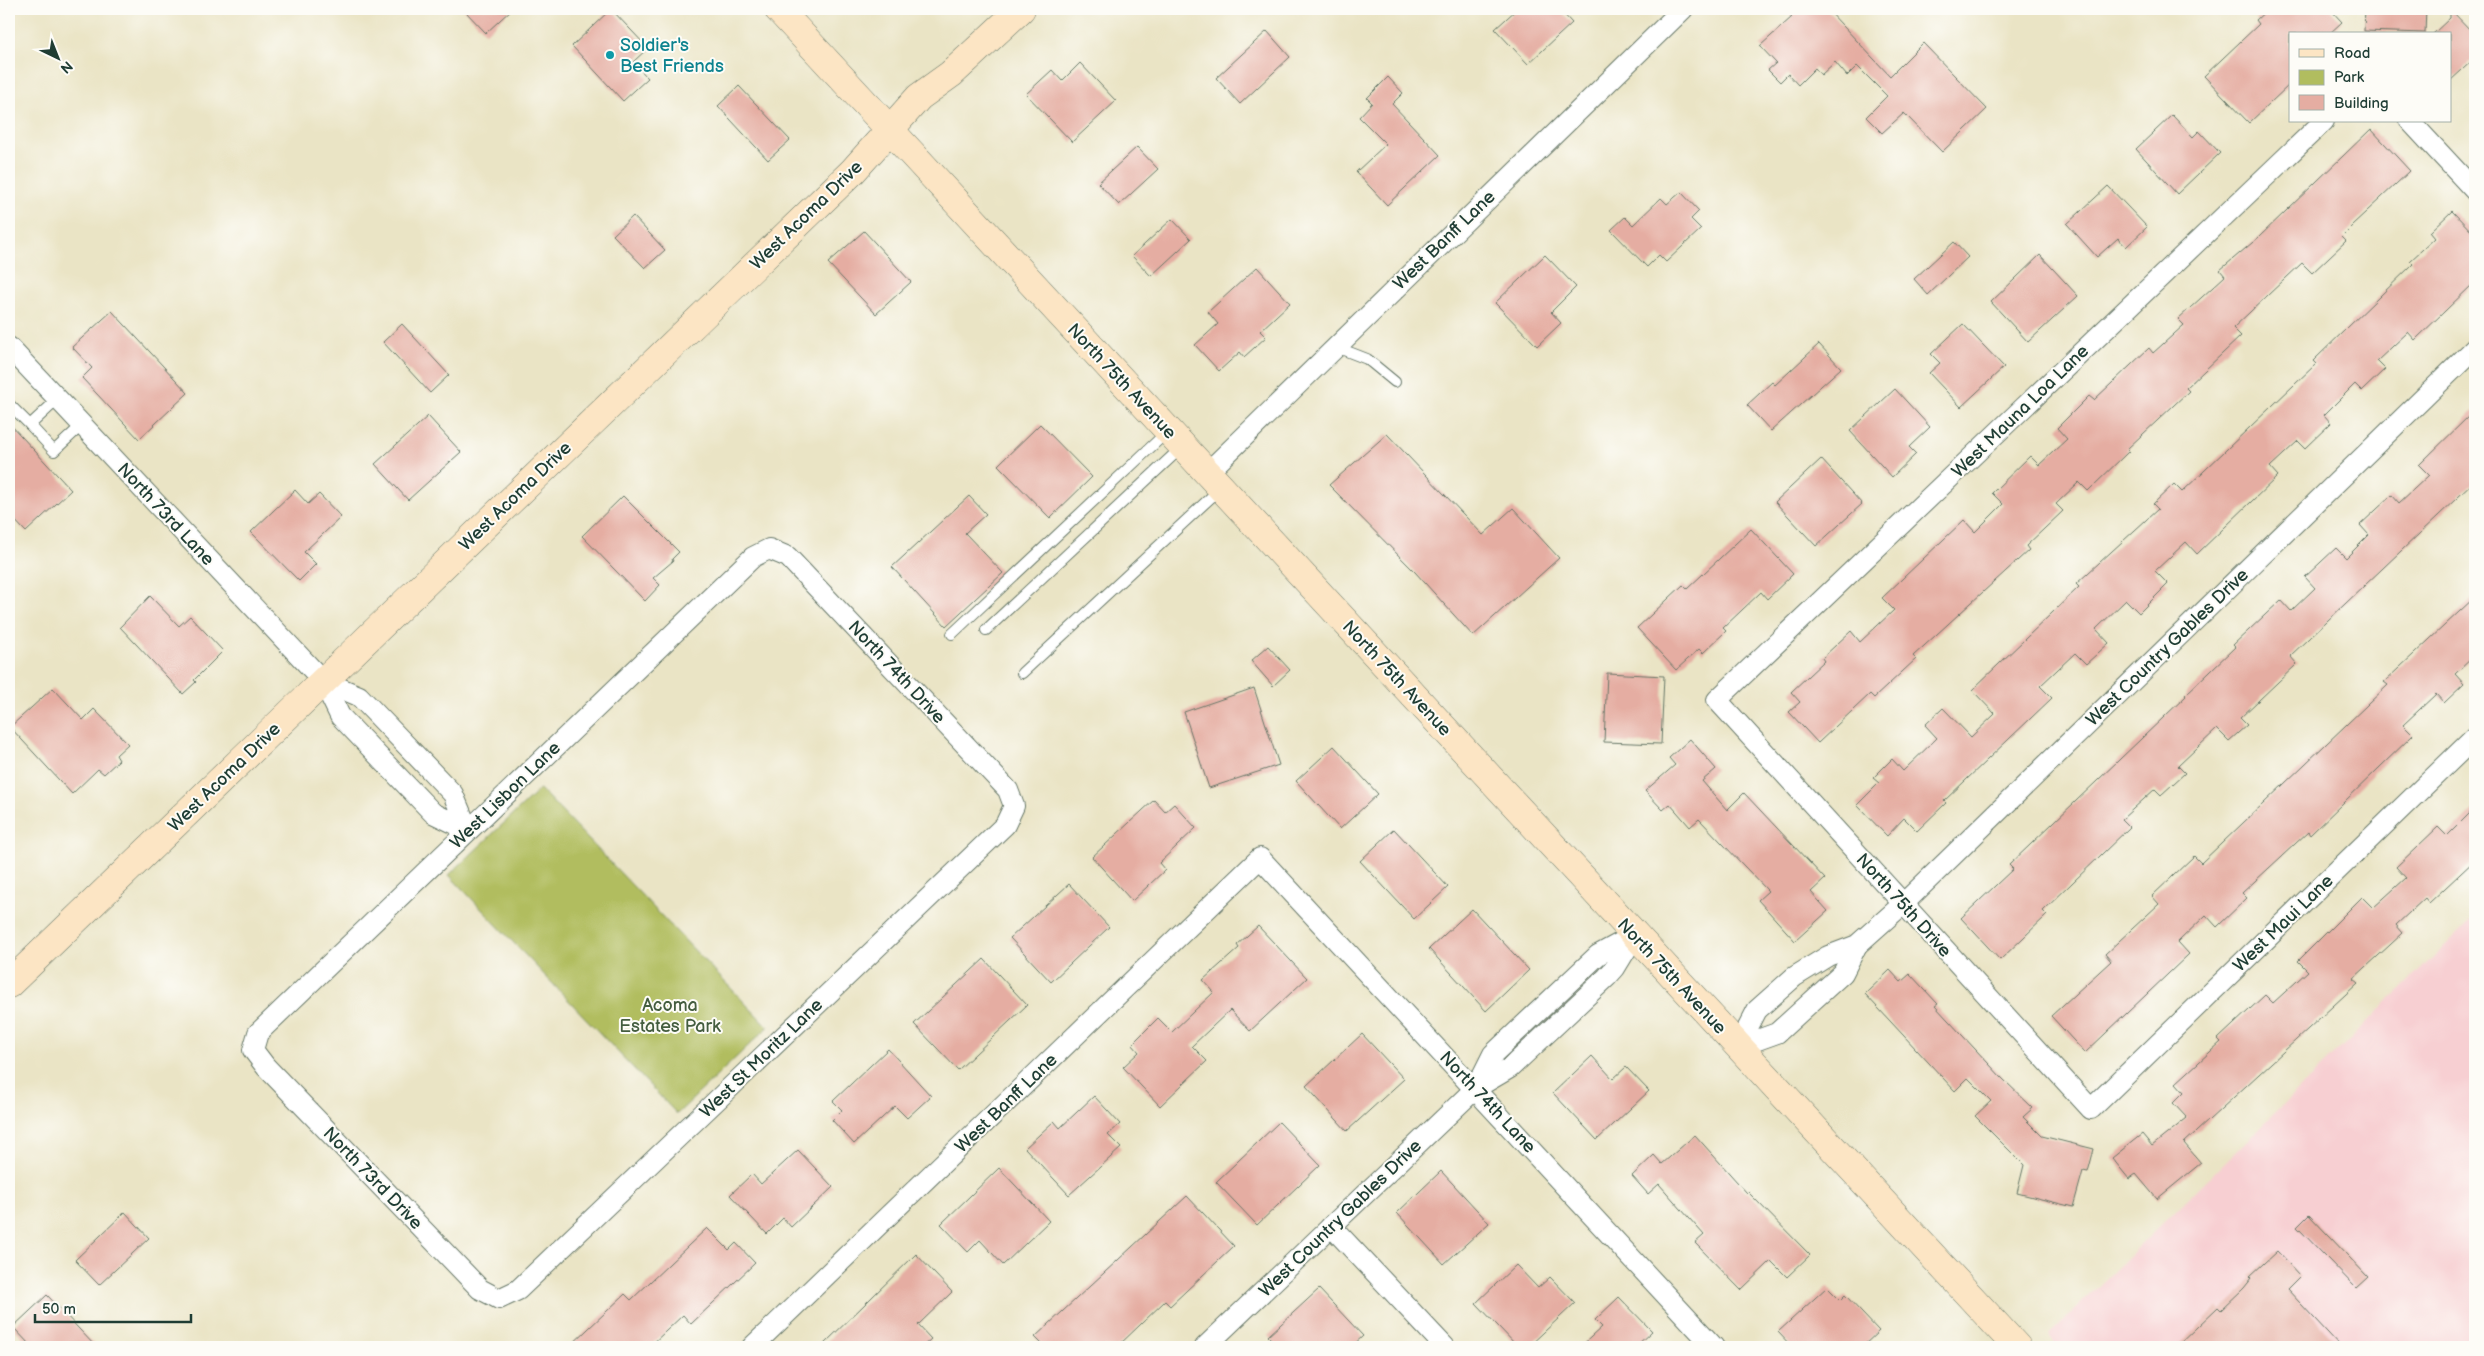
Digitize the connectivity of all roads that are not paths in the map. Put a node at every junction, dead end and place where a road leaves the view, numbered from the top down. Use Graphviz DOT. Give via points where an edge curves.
graph roads {
  1 [pos="778,9"];
  2 [pos="1021,9"];
  3 [pos="1683,9"];
  4 [pos="2323,122"];
  5 [pos="2411,122"];
  6 [pos="890,129"];
  7 [pos="2475,191"];
  8 [pos="9,347"];
  9 [pos="1336,348"];
  10 [pos="2475,348"];
  11 [pos="1394,382"];
  12 [pos="58,399"];
  13 [pos="9,404"];
  14 [pos="30,425"];
  15 [pos="82,425"];
  16 [pos="1176,438"];
  17 [pos="1214,481"];
  18 [pos="769,549"];
  19 [pos="986,630"];
  20 [pos="952,634"];
  21 [pos="1022,673"];
  22 [pos="323,681"];
  23 [pos="1717,700"];
  24 [pos="393,732"];
  25 [pos="2475,737"];
  26 [pos="374,751"];
  27 [pos="1014,806"];
  28 [pos="468,830"];
  29 [pos="1260,858"];
  30 [pos="1903,904"];
  31 [pos="1634,935"];
  32 [pos="1857,945"];
  33 [pos="9,984"];
  34 [pos="1738,1047"];
  35 [pos="253,1050"];
  36 [pos="1476,1088"];
  37 [pos="2091,1110"];
  38 [pos="1331,1226"];
  39 [pos="499,1299"];
  40 [pos="752,1347"];
  41 [pos="1204,1347"];
  42 [pos="1445,1347"];
  43 [pos="1714,1347"];
  44 [pos="2017,1347"];
  1 -- 6 [label="main road, North 75th Avenue"];
  2 -- 6 [label="main road, West Acoma Drive" via="951,74 919,97"];
  3 -- 9 [label="street, West Banff Lane"];
  4 -- 23 [label="street, West Mauna Loa Lane"];
  5 -- 7 [label="street"];
  6 -- 16 [label="main road, North 75th Avenue"];
  6 -- 22 [label="main road, West Acoma Drive" via="853,171"];
  8 -- 12 [label="street, North 73rd Lane"];
  9 -- 11 [label="lane" via="1368,359"];
  9 -- 17 [label="street, West Banff Lane"];
  10 -- 30 [label="street, West Country Gables Drive"];
  12 -- 14 [label="lane"];
  12 -- 15 [label="street, North 73rd Lane"];
  13 -- 14 [label="lane"];
  14 -- 15 [label="lane" via="54,451"];
  15 -- 22 [label="street, North 73rd Lane"];
  16 -- 17 [label="main road, North 75th Avenue"];
  16 -- 19 [label="lane"];
  16 -- 20 [label="lane"];
  17 -- 21 [label="lane"];
  17 -- 31 [label="main road, North 75th Avenue"];
  18 -- 27 [label="street, North 74th Drive" via="788,557 795,564 1008,790"];
  18 -- 28 [label="street, West Lisbon Lane" via="753,558"];
  22 -- 24 [label="street, North 73rd Lane" via="359,696"];
  22 -- 26 [label="street, North 73rd Lane" via="340,716"];
  22 -- 33 [label="main road, West Acoma Drive"];
  23 -- 30 [label="street, North 75th Drive"];
  24 -- 26 [label="street"];
  24 -- 28 [label="street, North 73rd Lane" via="453,794"];
  25 -- 37 [label="street, West Maui Lane"];
  26 -- 28 [label="street, North 73rd Lane" via="433,813"];
  27 -- 39 [label="street, West St Moritz Lane" via="1004,825 547,1263 518,1290"];
  28 -- 35 [label="street, West Lisbon Lane" via="258,1033"];
  29 -- 36 [label="street, North 74th Lane"];
  29 -- 40 [label="street, West Banff Lane"];
  30 -- 32 [label="street, West Country Gables Drive"];
  30 -- 37 [label="street, North 75th Drive"];
  31 -- 34 [label="main road, North 75th Avenue"];
  31 -- 36 [label="street, West Country Gables Drive" via="1607,976 1510,1068"];
  32 -- 34 [label="street, West Country Gables Drive" via="1843,973 1777,1033"];
  32 -- 34 [label="street, West Country Gables Drive" via="1828,956 1794,977 1757,1010"];
  34 -- 44 [label="main road, North 75th Avenue"];
  35 -- 39 [label="street, North 73rd Drive" via="480,1289"];
  36 -- 38 [label="street, West Country Gables Drive"];
  36 -- 43 [label="street, North 74th Lane"];
  38 -- 41 [label="street, West Country Gables Drive"];
  38 -- 42 [label="street"];
}
